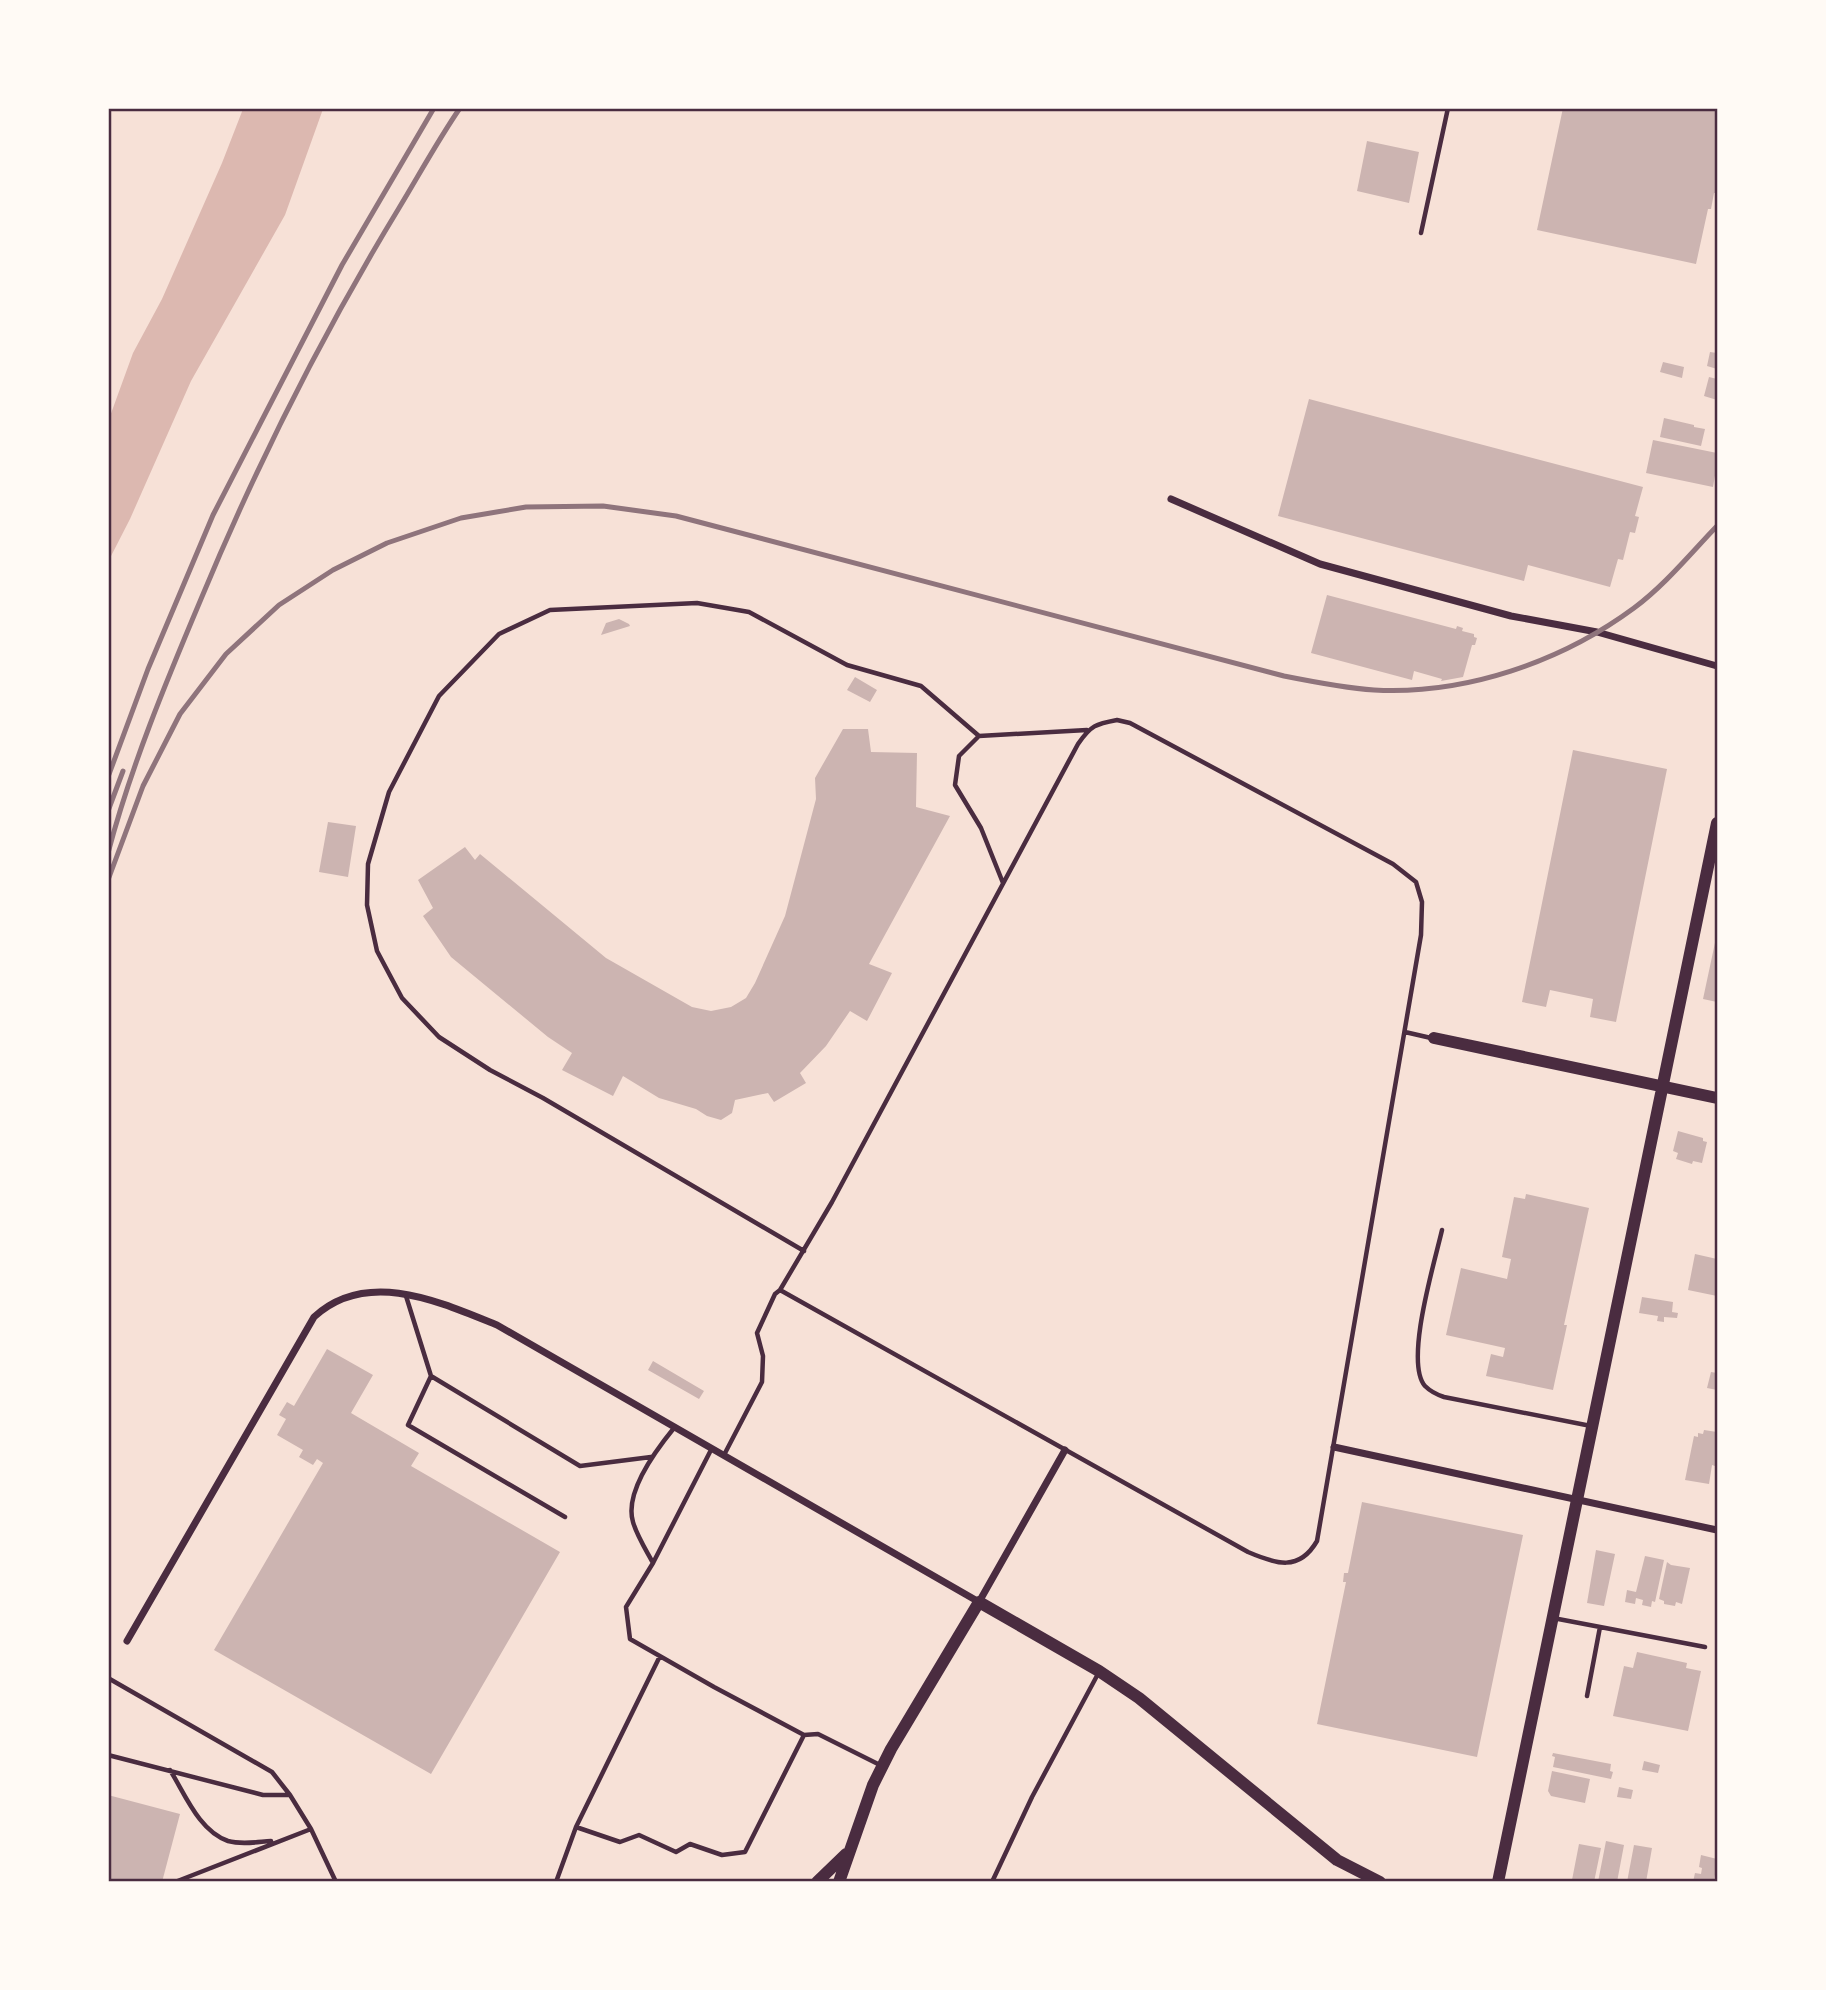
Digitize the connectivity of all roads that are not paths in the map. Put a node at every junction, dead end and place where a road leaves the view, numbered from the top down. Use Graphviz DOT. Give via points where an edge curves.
graph roads {
  1 [pos="1448,108"];
  2 [pos="1421,233"];
  3 [pos="1171,499"];
  4 [pos="1717,666"];
  5 [pos="1087,730"];
  6 [pos="979,736"];
  7 [pos="1717,823"];
  8 [pos="1003,884"];
  9 [pos="1405,1032"];
  10 [pos="1434,1038"];
  11 [pos="1663,1087"];
  12 [pos="1717,1098"];
  13 [pos="1442,1230"];
  14 [pos="804,1251"];
  15 [pos="780,1290"];
  16 [pos="405,1295"];
  17 [pos="431,1376"];
  18 [pos="1592,1426"];
  19 [pos="674,1427"];
  20 [pos="1334,1447"];
  21 [pos="712,1448"];
  22 [pos="1065,1450"];
  23 [pos="724,1455"];
  24 [pos="651,1457"];
  25 [pos="1576,1501"];
  26 [pos="565,1517"];
  27 [pos="1717,1530"];
  28 [pos="653,1563"];
  29 [pos="979,1602"];
  30 [pos="1552,1618"];
  31 [pos="1600,1627"];
  32 [pos="127,1642"];
  33 [pos="1705,1647"];
  34 [pos="660,1656"];
  35 [pos="1099,1671"];
  36 [pos="108,1678"];
  37 [pos="1587,1696"];
  38 [pos="804,1735"];
  39 [pos="108,1755"];
  40 [pos="883,1766"];
  41 [pos="170,1770"];
  42 [pos="290,1795"];
  43 [pos="576,1827"];
  44 [pos="311,1829"];
  45 [pos="279,1840"];
  46 [pos="849,1852"];
  47 [pos="175,1881"];
  48 [pos="336,1881"];
  49 [pos="556,1881"];
  50 [pos="817,1881"];
  51 [pos="839,1881"];
  52 [pos="992,1881"];
  53 [pos="1380,1881"];
  54 [pos="1498,1881"];
  1 -- 2 [label="lane"];
  3 -- 4 [label="street" via="1320,564"];
  5 -- 6 [label="lane"];
  5 -- 8 [label="lane"];
  5 -- 9 [label="lane" via="1097,723 1130,723 1393,864 1416,883 1422,902 1421,935"];
  6 -- 8 [label="lane" via="959,756 955,785 981,828"];
  6 -- 14 [label="lane" via="921,685 847,665 750,612 697,603 550,610 499,634 439,696 389,792 368,864 367,905 377,951 402,998 439,1037 490,1070"];
  7 -- 11 [label="street"];
  8 -- 14 [label="lane"];
  9 -- 10 [label="lane"];
  9 -- 20 [label="lane"];
  10 -- 11 [label="street"];
  11 -- 12 [label="street"];
  11 -- 18 [label="street"];
  13 -- 18 [label="lane" via="1418,1338 1419,1374 1425,1386 1444,1397"];
  14 -- 15 [label="lane"];
  15 -- 22 [label="lane"];
  15 -- 23 [label="lane" via="757,1333 763,1356 762,1382"];
  16 -- 17 [label="lane"];
  16 -- 19 [label="street" via="447,1304 497,1325"];
  16 -- 32 [label="street" via="364,1292 338,1300 314,1317"];
  17 -- 24 [label="lane" via="580,1466"];
  17 -- 26 [label="lane" via="408,1425"];
  18 -- 25 [label="street"];
  19 -- 21 [label="street"];
  19 -- 24 [label="lane"];
  20 -- 22 [label="lane" via="1317,1541 1310,1553 1285,1564 1248,1552"];
  20 -- 25 [label="street"];
  21 -- 23 [label="street"];
  21 -- 28 [label="lane"];
  22 -- 29 [label="street"];
  23 -- 29 [label="street"];
  24 -- 28 [label="lane" via="633,1497 632,1521"];
  25 -- 27 [label="street"];
  25 -- 30 [label="street"];
  28 -- 34 [label="lane" via="626,1607 630,1639"];
  29 -- 35 [label="street"];
  29 -- 40 [label="street"];
  30 -- 31 [label="lane"];
  30 -- 54 [label="street"];
  31 -- 33 [label="lane"];
  31 -- 37 [label="lane"];
  34 -- 38 [label="lane"];
  34 -- 43 [label="lane"];
  35 -- 52 [label="lane"];
  35 -- 53 [label="street" via="1139,1698 1337,1860"];
  36 -- 42 [label="lane" via="272,1772"];
  38 -- 40 [label="lane" via="818,1734"];
  38 -- 43 [label="lane" via="745,1852 722,1855 690,1844 676,1852 639,1835 620,1842"];
  39 -- 41 [label="lane"];
  40 -- 46 [label="street"];
  41 -- 42 [label="lane" via="263,1795"];
  41 -- 45 [label="lane" via="197,1815 226,1840"];
  42 -- 44 [label="lane"];
  43 -- 49 [label="lane"];
  44 -- 45 [label="lane"];
  44 -- 48 [label="lane"];
  45 -- 47 [label="lane"];
  46 -- 50 [label="street"];
  46 -- 51 [label="street"];
}
